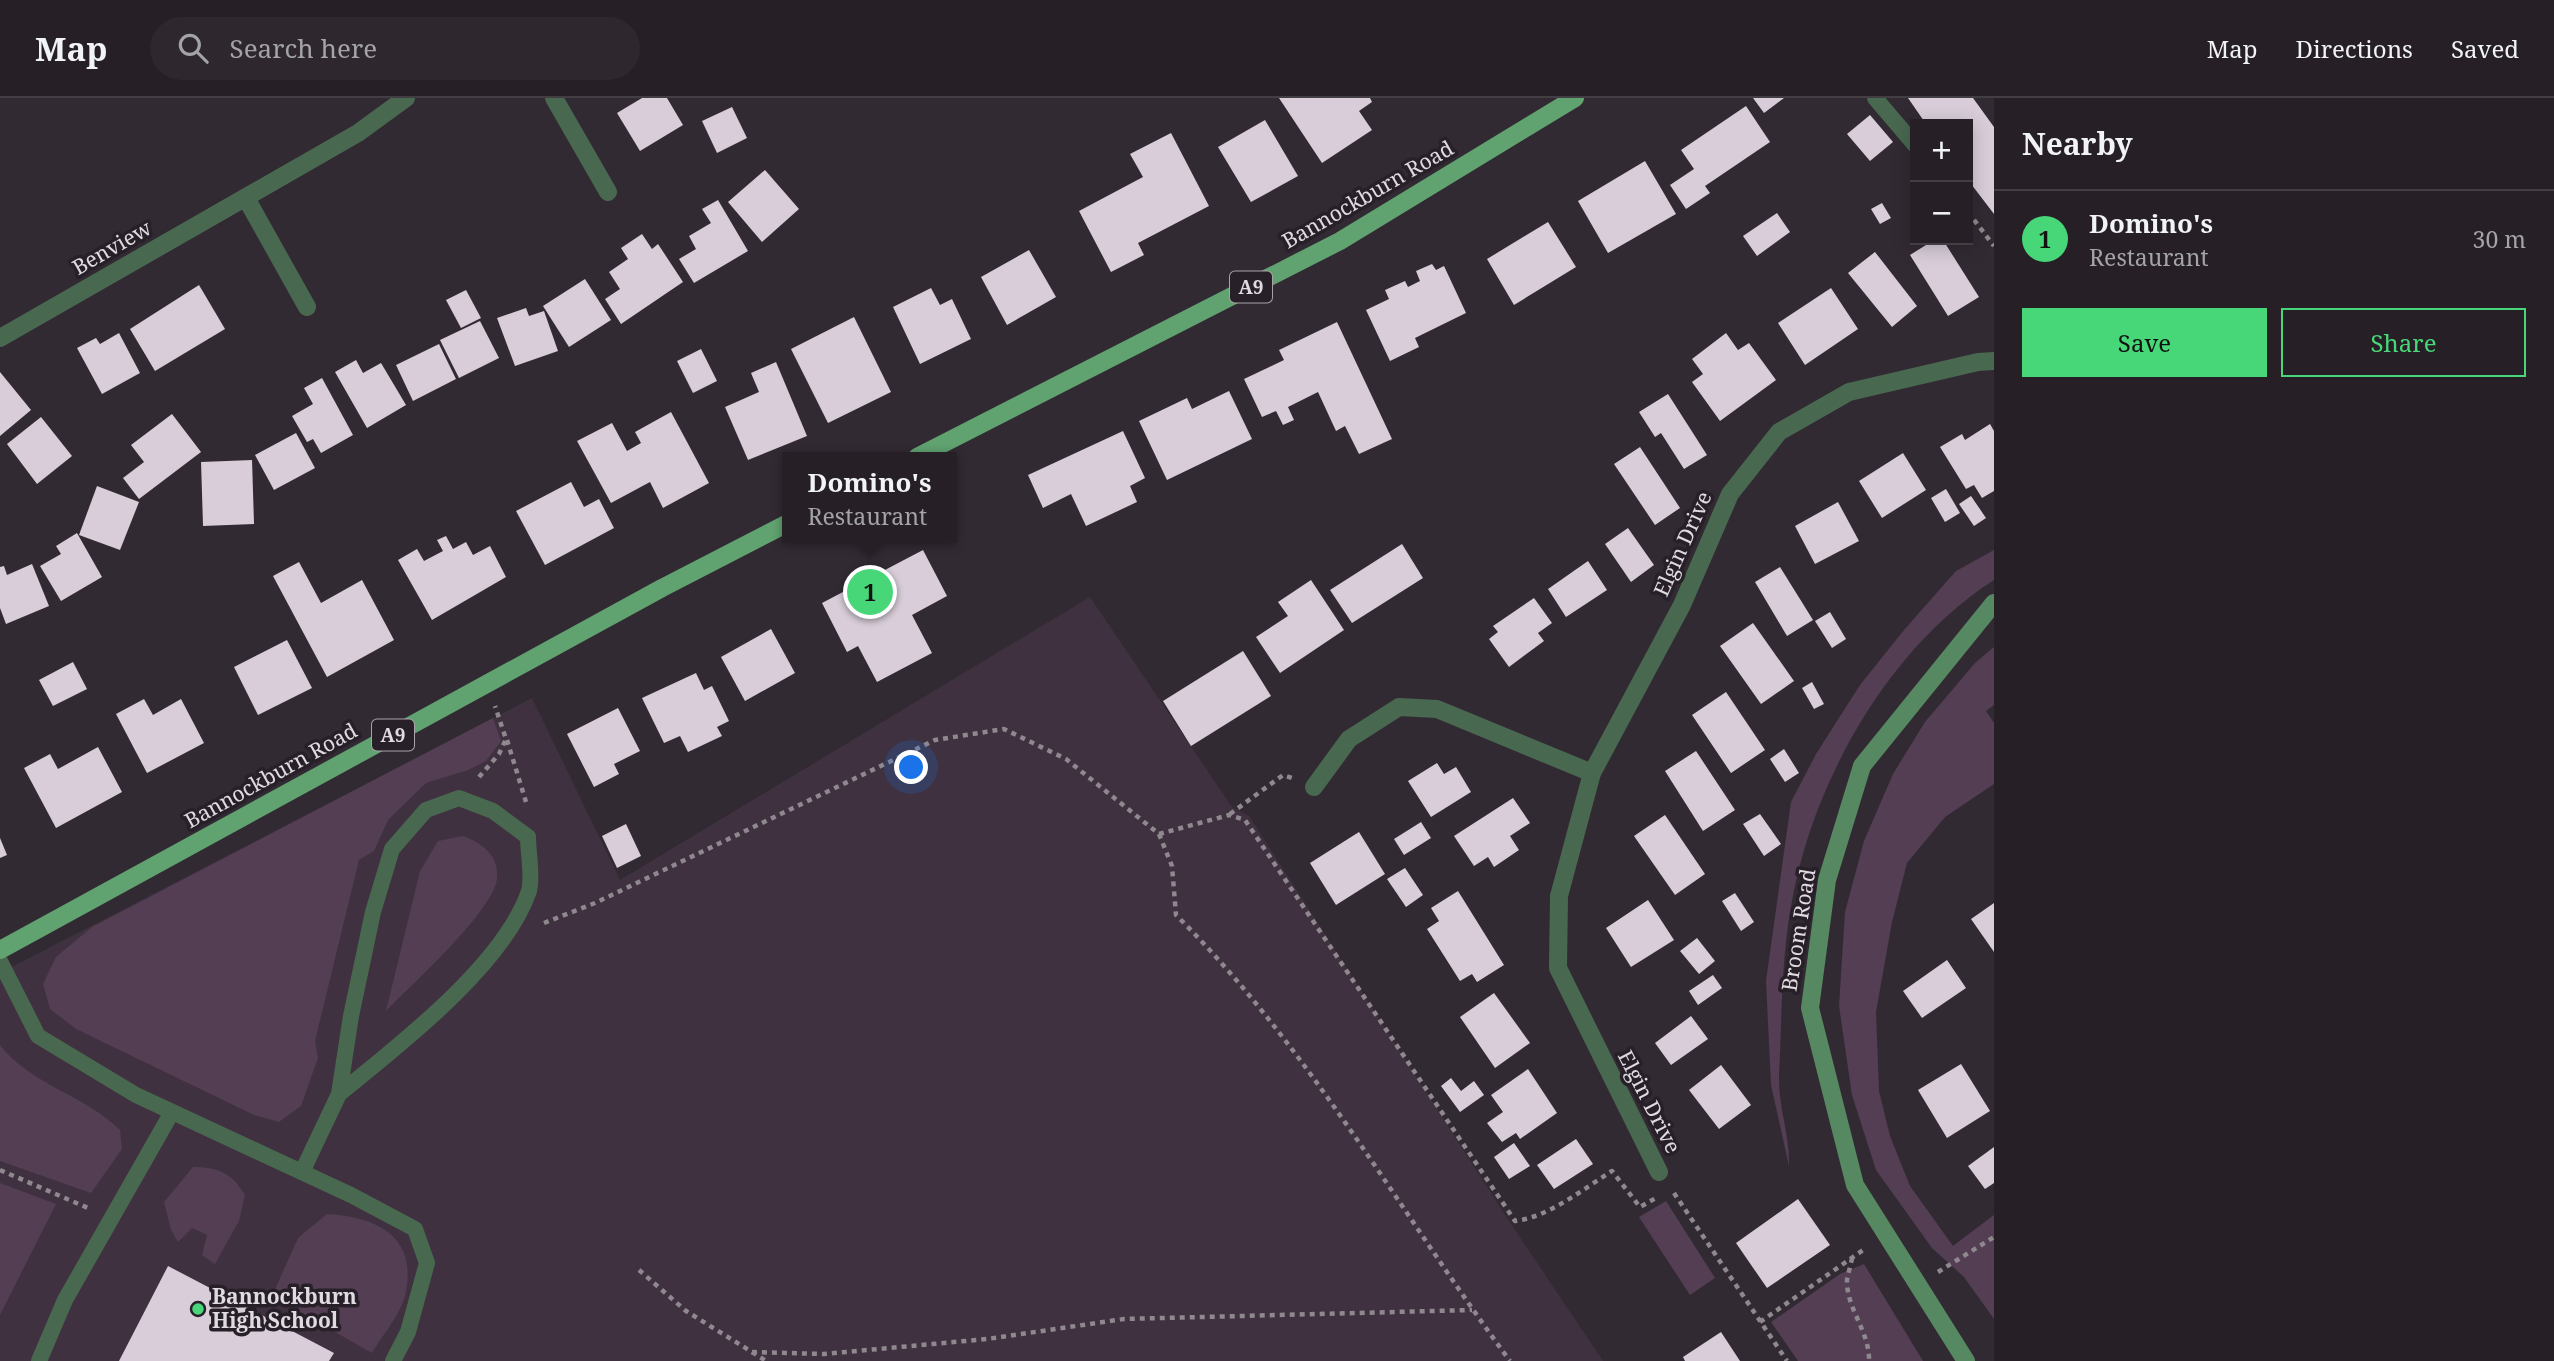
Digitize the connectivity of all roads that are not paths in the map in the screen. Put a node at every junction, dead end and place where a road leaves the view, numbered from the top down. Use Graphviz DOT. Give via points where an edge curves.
graph roads {
  1 [pos="406,98"];
  2 [pos="554,98"];
  3 [pos="1575,98"];
  4 [pos="1875,98"];
  5 [pos="1910,139"];
  6 [pos="608,192"];
  7 [pos="246,198"];
  8 [pos="307,307"];
  9 [pos="0,338"];
  10 [pos="1994,361"];
  11 [pos="927,452"];
  12 [pos="782,526"];
  13 [pos="1994,603"];
  14 [pos="1592,773"];
  15 [pos="1314,787"];
  16 [pos="0,950"];
  17 [pos="0,961"];
  18 [pos="339,1094"];
  19 [pos="172,1112"];
  20 [pos="1660,1171"];
  21 [pos="302,1172"];
  22 [pos="39,1361"];
  23 [pos="393,1361"];
  24 [pos="1966,1361"];
  1 -- 7 [label="street, Benview" via="358,134"];
  2 -- 6 [label="street"];
  3 -- 11 [label="main road, Bannockburn Road / A9" via="1340,241"];
  4 -- 5 [label="lane"];
  7 -- 8 [label="street"];
  7 -- 9 [label="street, Benview"];
  10 -- 14 [label="street, Elgin Drive" via="1849,392 1779,432 1730,494 1682,605"];
  12 -- 16 [label="main road, Bannockburn Road / A9"];
  13 -- 24 [label="street, Broom Road" via="1862,766 1827,880 1810,1008 1855,1185"];
  14 -- 15 [label="street" via="1437,709 1399,707 1349,739"];
  14 -- 20 [label="street, Elgin Drive" via="1559,896 1558,968"];
  17 -- 19 [label="lane" via="38,1035"];
  18 -- 18 [label="lane" via="373,912 393,849 426,810 459,798 493,811 528,837 530,890 504,938 428,1022"];
  18 -- 21 [label="lane"];
  19 -- 21 [label="lane"];
  19 -- 22 [label="lane" via="65,1300"];
  21 -- 23 [label="lane" via="415,1229 427,1263 408,1332"];
}
